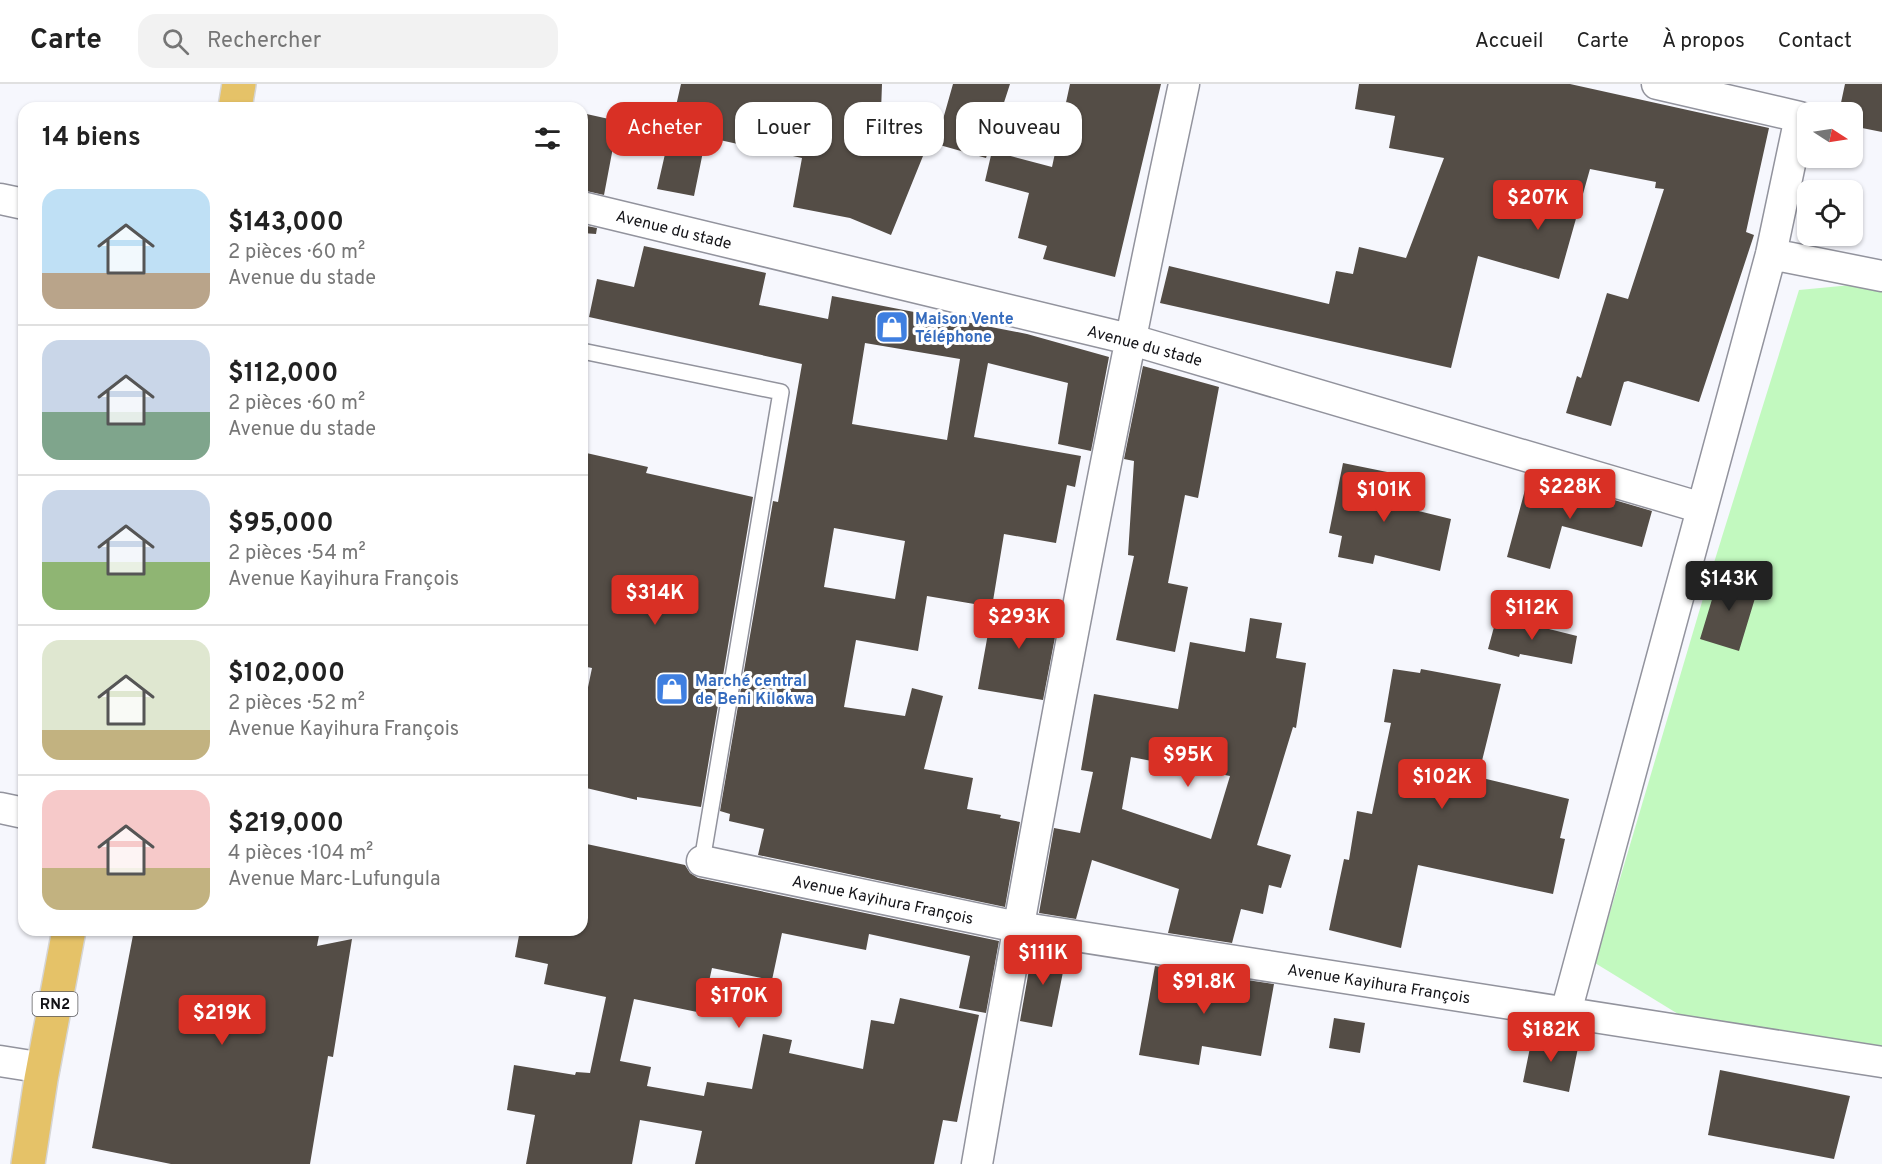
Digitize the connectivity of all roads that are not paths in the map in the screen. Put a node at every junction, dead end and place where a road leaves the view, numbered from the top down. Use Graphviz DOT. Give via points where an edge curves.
graph roads {
  1 [pos="239,84"];
  2 [pos="1184,84"];
  3 [pos="1657,84"];
  4 [pos="236,102"];
  5 [pos="0,199"];
  6 [pos="18,203"];
  7 [pos="588,208"];
  8 [pos="1771,254"];
  9 [pos="1882,276"];
  10 [pos="1129,339"];
  11 [pos="588,352"];
  12 [pos="1702,508"];
  13 [pos="0,808"];
  14 [pos="18,812"];
  15 [pos="702,861"];
  16 [pos="1018,927"];
  17 [pos="68,936"];
  18 [pos="1566,1012"];
  19 [pos="0,1061"];
  20 [pos="1882,1062"];
  21 [pos="44,1068"];
  22 [pos="28,1164"];
  23 [pos="977,1164"];
  1 -- 4 [label="highway"];
  2 -- 10 [label="street"];
  3 -- 8 [label="street" via="1800,117"];
  5 -- 6 [label="street"];
  7 -- 10 [label="street, Avenue du stade"];
  8 -- 9 [label="street"];
  8 -- 12 [label="street"];
  10 -- 12 [label="street, Avenue du stade"];
  10 -- 16 [label="street"];
  11 -- 15 [label="lane" via="781,392"];
  12 -- 18 [label="street"];
  13 -- 14 [label="street"];
  15 -- 16 [label="street, Avenue Kayihura François"];
  16 -- 18 [label="street, Avenue Kayihura François"];
  16 -- 23 [label="street"];
  17 -- 21 [label="highway, RN2"];
  18 -- 20 [label="street, Avenue Kayihura François"];
  19 -- 21 [label="street"];
  21 -- 22 [label="highway, RN2"];
}
